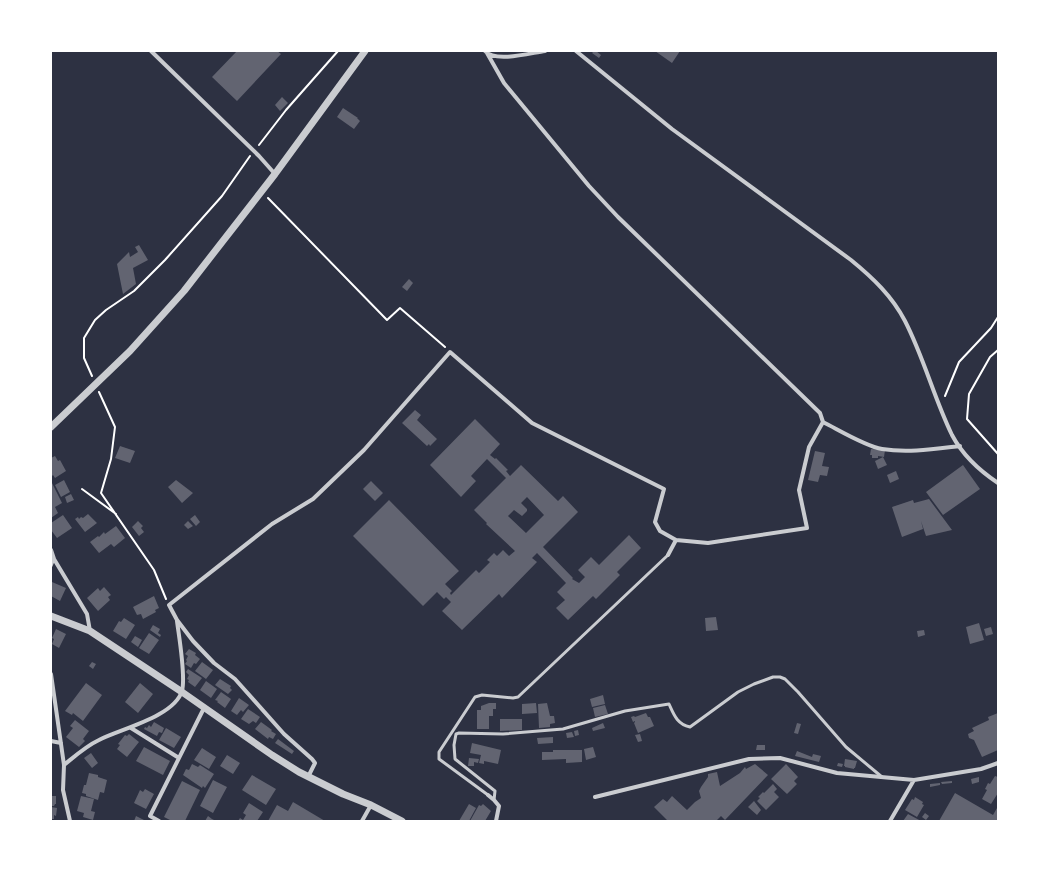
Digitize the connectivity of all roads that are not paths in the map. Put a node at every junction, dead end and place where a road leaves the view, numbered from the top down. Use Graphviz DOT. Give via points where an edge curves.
graph roads {
  1 [pos="151,51"];
  2 [pos="365,51"];
  3 [pos="545,51"];
  4 [pos="576,51"];
  5 [pos="486,52"];
  6 [pos="275,174"];
  7 [pos="823,422"];
  8 [pos="51,427"];
  9 [pos="960,446"];
  10 [pos="998,483"];
  11 [pos="676,540"];
  12 [pos="51,550"];
  13 [pos="668,555"];
  14 [pos="54,559"];
  15 [pos="51,566"];
  16 [pos="51,616"];
  17 [pos="177,620"];
  18 [pos="90,631"];
  19 [pos="51,674"];
  20 [pos="182,692"];
  21 [pos="204,708"];
  22 [pos="131,728"];
  23 [pos="51,741"];
  24 [pos="61,743"];
  25 [pos="179,758"];
  26 [pos="998,763"];
  27 [pos="64,765"];
  28 [pos="308,777"];
  29 [pos="882,777"];
  30 [pos="914,780"];
  31 [pos="488,796"];
  32 [pos="595,797"];
  33 [pos="494,800"];
  34 [pos="371,805"];
  35 [pos="70,821"];
  36 [pos="159,821"];
  37 [pos="362,821"];
  38 [pos="402,821"];
  39 [pos="496,821"];
  40 [pos="890,821"];
  1 -- 6 [label="street"];
  2 -- 6 [label="street"];
  3 -- 5 [label="street" via="498,58"];
  4 -- 9 [label="street" via="672,129 873,278 891,298 905,321 952,436"];
  5 -- 7 [label="street" via="504,83 589,186 820,413"];
  6 -- 8 [label="street" via="184,290 130,351"];
  7 -- 9 [label="street" via="881,449 916,450"];
  7 -- 11 [label="street" via="809,447 798,490 807,528 708,543"];
  9 -- 10 [label="street" via="969,459"];
  11 -- 13 [label="street"];
  11 -- 17 [label="street" via="660,532 655,522 664,488 532,423 450,352 364,450 313,499 272,524 168,605"];
  12 -- 14 [label="street"];
  13 -- 31 [label="lane" via="518,697 475,697 439,752 439,759"];
  14 -- 15 [label="lane"];
  14 -- 18 [label="street" via="87,614"];
  16 -- 18 [label="street"];
  17 -- 20 [label="street"];
  17 -- 28 [label="street" via="214,663 235,679 284,734 312,759 315,763"];
  18 -- 20 [label="street"];
  19 -- 24 [label="street"];
  20 -- 21 [label="street"];
  20 -- 22 [label="street" via="156,716"];
  21 -- 25 [label="street"];
  21 -- 28 [label="street"];
  22 -- 25 [label="street"];
  22 -- 27 [label="street" via="99,740"];
  23 -- 24 [label="street"];
  24 -- 27 [label="street"];
  25 -- 36 [label="street" via="150,816"];
  26 -- 30 [label="street" via="981,769"];
  27 -- 35 [label="street" via="64,790"];
  28 -- 34 [label="street"];
  29 -- 30 [label="street"];
  29 -- 32 [label="street" via="837,773 780,758 749,759"];
  29 -- 33 [label="lane" via="846,747 785,679 773,677 738,692 690,727 682,725 669,704 625,711 563,728 503,734 456,734 455,759 495,791"];
  30 -- 40 [label="street"];
  31 -- 33 [label="street"];
  33 -- 39 [label="street" via="499,806"];
  34 -- 37 [label="street"];
  34 -- 38 [label="street"];
}
